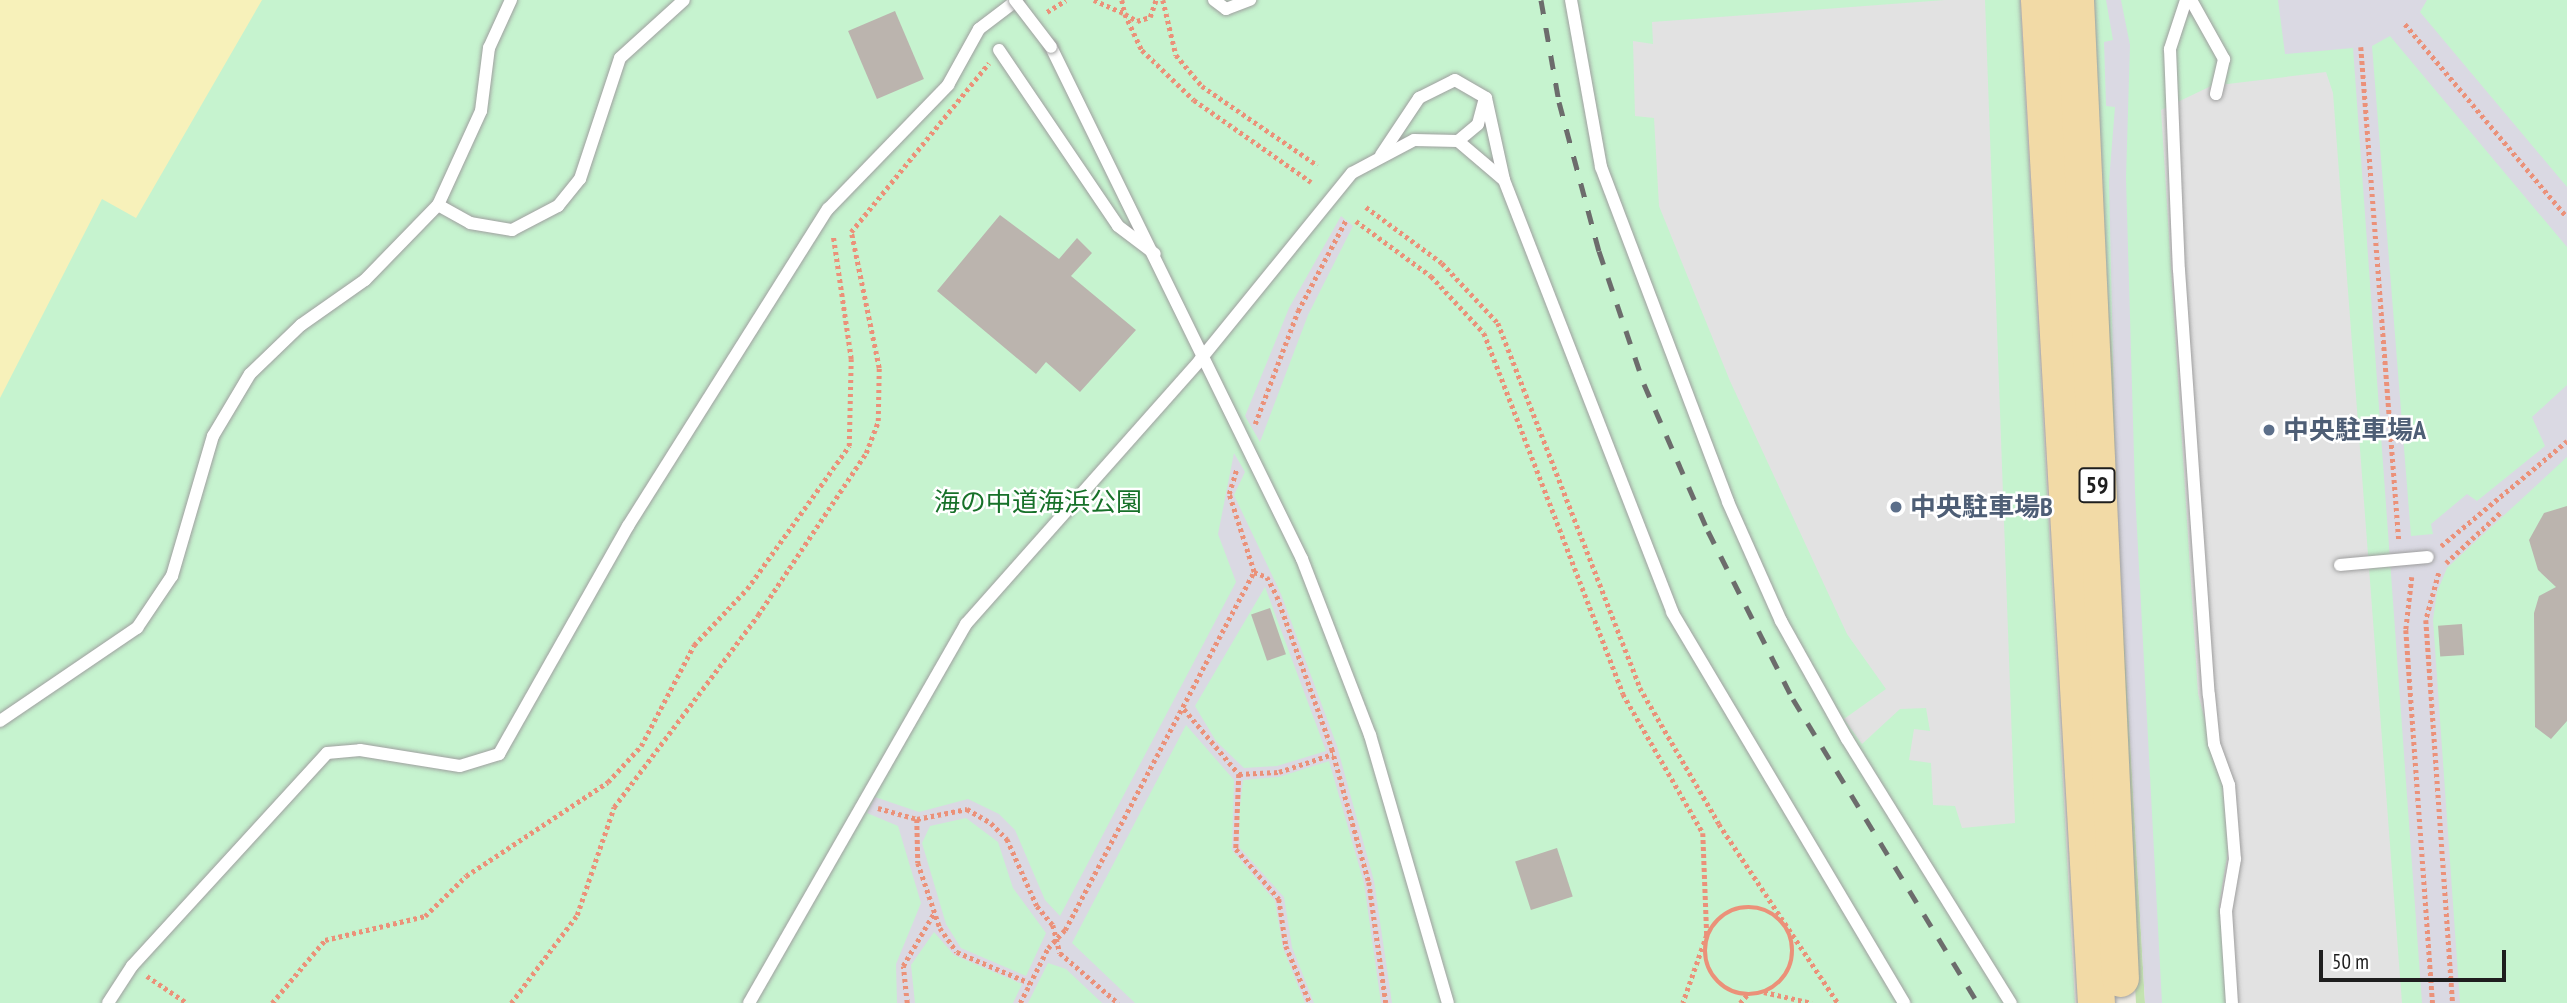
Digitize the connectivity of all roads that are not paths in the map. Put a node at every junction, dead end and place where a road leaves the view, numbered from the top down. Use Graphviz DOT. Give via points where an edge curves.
graph roads {
  1 [pos="511,0"];
  2 [pos="684,0"];
  3 [pos="1016,0"];
  4 [pos="1214,0"];
  5 [pos="1250,0"];
  6 [pos="1571,0"];
  7 [pos="2039,0"];
  8 [pos="2075,0"];
  9 [pos="2188,0"];
  10 [pos="999,50"];
  11 [pos="2216,94"];
  12 [pos="1486,98"];
  13 [pos="1458,141"];
  14 [pos="1381,155"];
  15 [pos="1504,180"];
  16 [pos="438,205"];
  17 [pos="1155,254"];
  18 [pos="1200,360"];
  19 [pos="2428,557"];
  20 [pos="2340,565"];
  21 [pos="0,721"];
  22 [pos="2108,987"];
  23 [pos="107,1003"];
  24 [pos="749,1003"];
  25 [pos="1448,1003"];
  26 [pos="1904,1003"];
  27 [pos="2011,1003"];
  28 [pos="2232,1003"];
  1 -- 16 [label="lane" via="489,48 481,111"];
  2 -- 16 [label="lane" via="620,58 580,179 558,206 513,230 470,223"];
  3 -- 17 [label="lane, bridge" via="1051,47"];
  3 -- 23 [label="lane" via="979,29 948,85 828,209 628,526 499,754 460,766 360,750 327,753 132,967"];
  4 -- 5 [label="lane" via="1226,9"];
  6 -- 27 [label="lane" via="1601,167 1728,502 1781,621 1840,727"];
  7 -- 22 [label="main road, 59"];
  8 -- 22 [label="main road, 59"];
  9 -- 11 [label="lane" via="2224,59"];
  9 -- 28 [label="lane" via="2170,49 2179,270 2209,695 2214,744 2229,785 2235,859 2226,911"];
  10 -- 17 [label="lane" via="1118,226"];
  12 -- 13 [label="lane" via="1478,124"];
  12 -- 14 [label="lane" via="1455,79 1419,98"];
  12 -- 15 [label="lane"];
  13 -- 14 [label="lane" via="1414,140"];
  13 -- 15 [label="lane"];
  14 -- 18 [label="lane" via="1352,173"];
  15 -- 26 [label="lane" via="1672,612"];
  16 -- 21 [label="lane" via="365,280 301,325 250,374 213,436 172,576 137,628"];
  17 -- 18 [label="lane"];
  18 -- 24 [label="lane" via="966,624"];
  18 -- 25 [label="lane" via="1246,440 1302,559 1370,736"];
  19 -- 20 [label="lane"];
}
